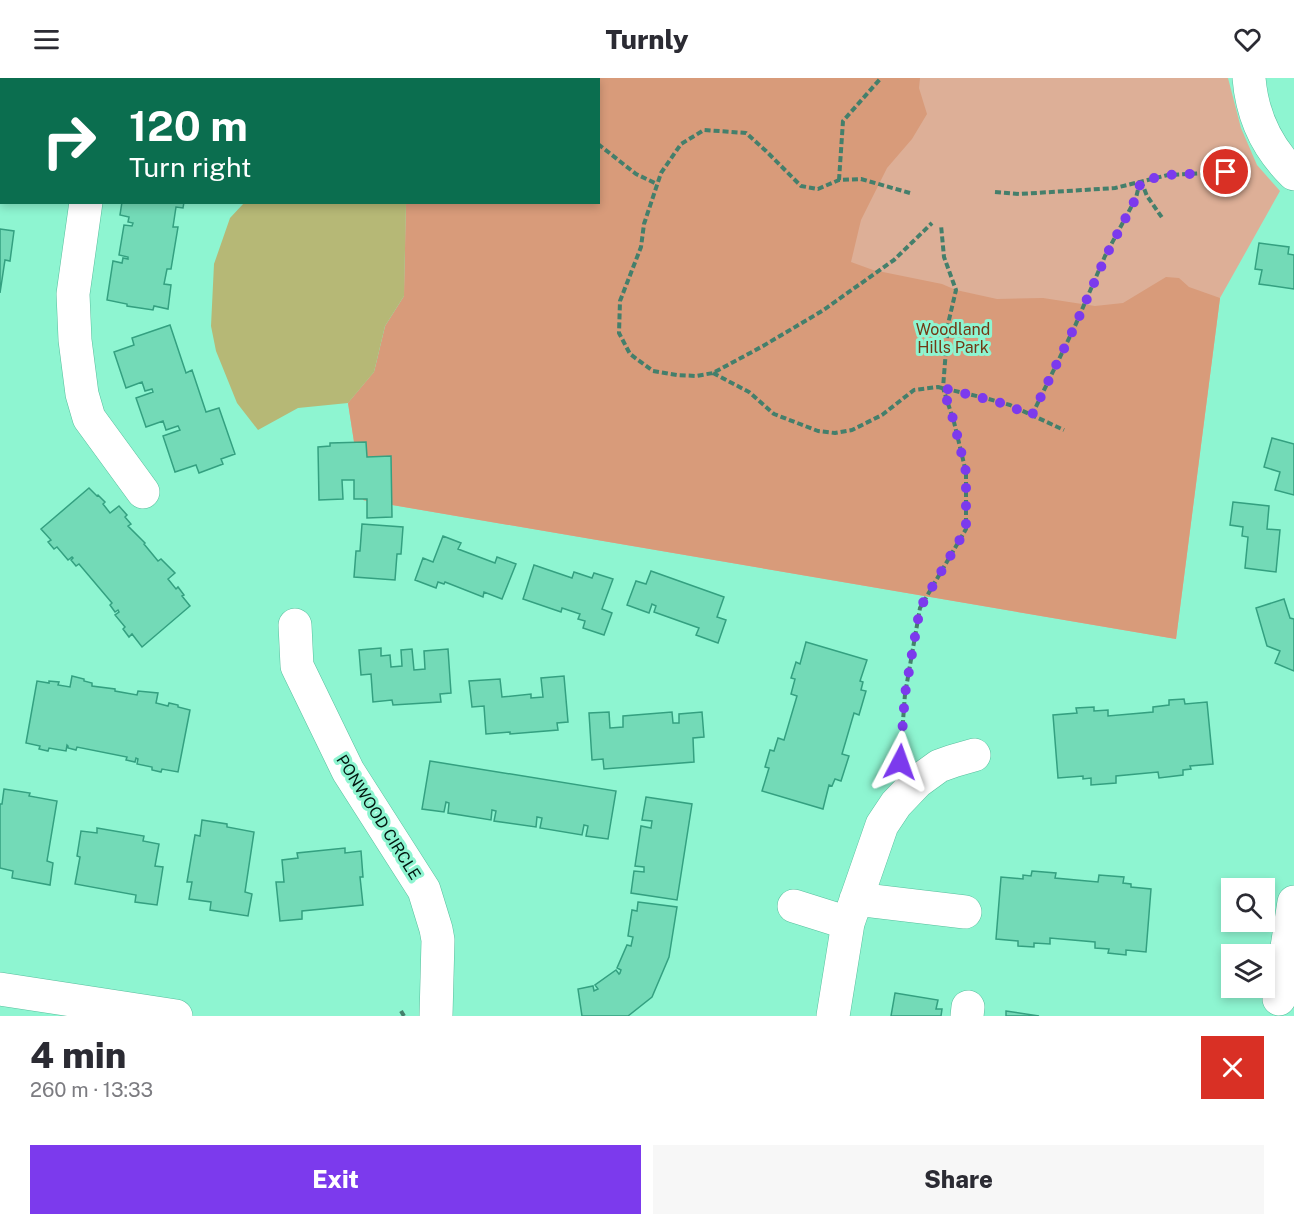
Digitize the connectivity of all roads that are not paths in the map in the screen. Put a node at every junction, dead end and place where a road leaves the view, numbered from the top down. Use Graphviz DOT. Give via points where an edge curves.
graph roads {
  1 [pos="1249,78"];
  2 [pos="1294,174"];
  3 [pos="86,204"];
  4 [pos="142,492"];
  5 [pos="295,625"];
  6 [pos="974,755"];
  7 [pos="1294,902"];
  8 [pos="794,906"];
  9 [pos="852,911"];
  10 [pos="965,912"];
  11 [pos="0,988"];
  12 [pos="1280,999"];
  13 [pos="176,1016"];
  14 [pos="436,1016"];
  15 [pos="833,1016"];
  1 -- 2 [label="street" via="1257,120 1282,163"];
  3 -- 4 [label="street" via="73,294 82,394 89,418"];
  5 -- 14 [label="street, PONWOOD CIRCLE" via="297,666 348,771 424,890 438,940"];
  6 -- 9 [label="street" via="939,766 896,804 882,825"];
  7 -- 12 [label="street"];
  8 -- 9 [label="street"];
  9 -- 10 [label="street"];
  9 -- 15 [label="street"];
  11 -- 13 [label="street"];
}
